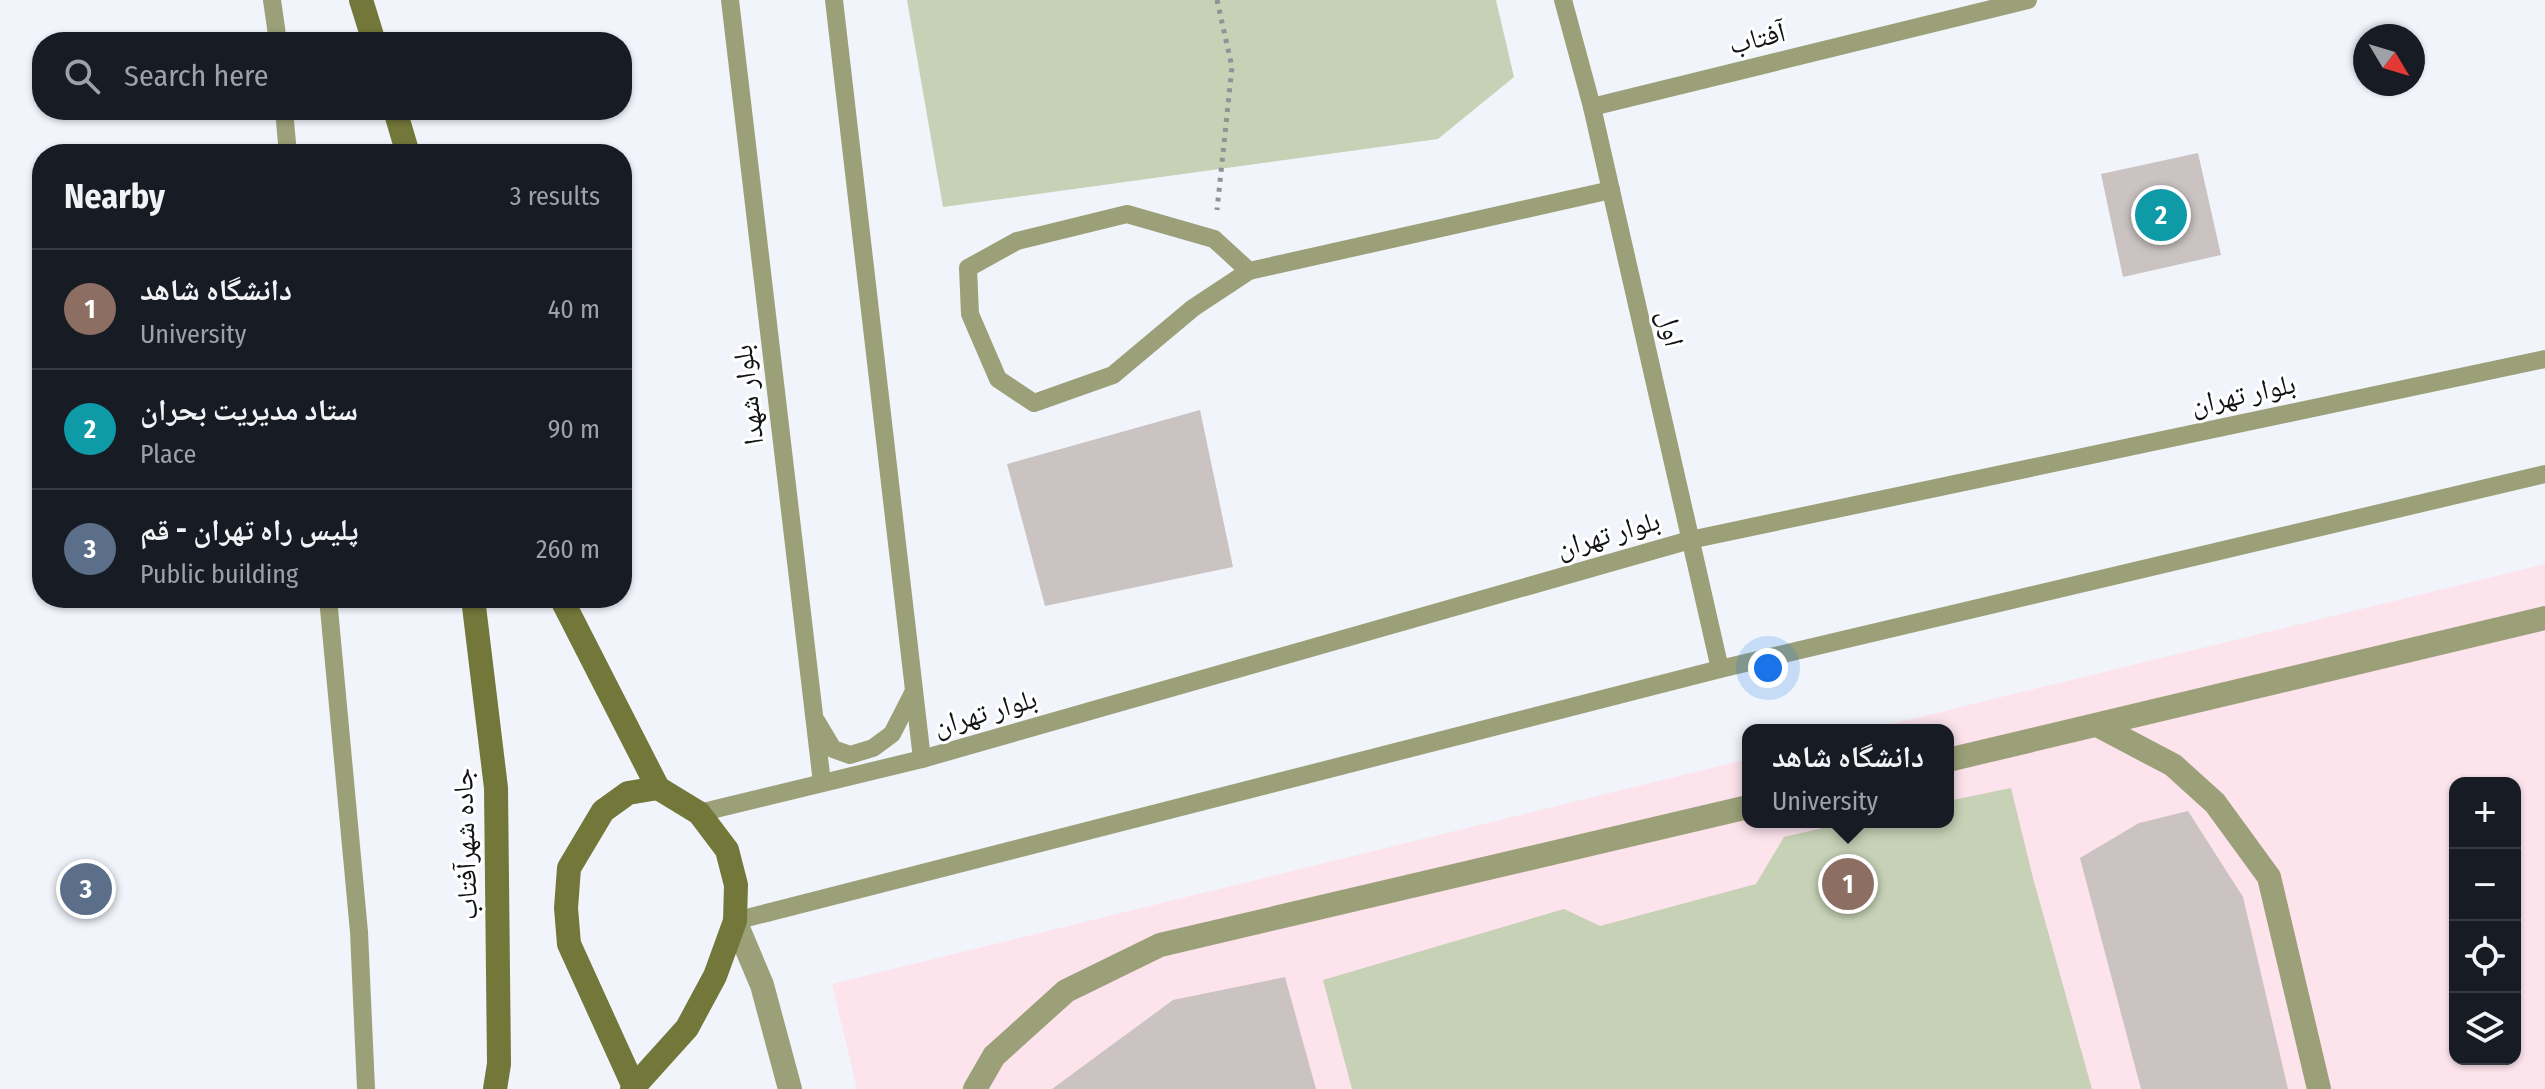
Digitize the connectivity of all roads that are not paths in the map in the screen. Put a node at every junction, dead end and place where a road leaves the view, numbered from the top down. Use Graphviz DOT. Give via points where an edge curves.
graph roads {
  1 [pos="272,0"];
  2 [pos="361,0"];
  3 [pos="730,0"];
  4 [pos="834,0"];
  5 [pos="1563,0"];
  6 [pos="2028,0"];
  7 [pos="277,32"];
  8 [pos="371,32"];
  9 [pos="1592,107"];
  10 [pos="285,120"];
  11 [pos="398,120"];
  12 [pos="287,144"];
  13 [pos="405,144"];
  14 [pos="1611,190"];
  15 [pos="1249,271"];
  16 [pos="2545,359"];
  17 [pos="2545,474"];
  18 [pos="1690,540"];
  19 [pos="329,608"];
  20 [pos="474,608"];
  21 [pos="566,608"];
  22 [pos="2545,618"];
  23 [pos="1720,669"];
  24 [pos="914,691"];
  25 [pos="814,717"];
  26 [pos="2097,725"];
  27 [pos="922,759"];
  28 [pos="1954,759"];
  29 [pos="822,783"];
  30 [pos="658,788"];
  31 [pos="1742,808"];
  32 [pos="699,813"];
  33 [pos="735,921"];
  34 [pos="633,1088"];
  35 [pos="366,1089"];
  36 [pos="495,1089"];
  37 [pos="790,1089"];
  38 [pos="975,1089"];
  39 [pos="2319,1089"];
  1 -- 7 [label="lane"];
  2 -- 8 [label="main road"];
  3 -- 25 [label="lane, بلوار شهدا"];
  4 -- 24 [label="lane"];
  5 -- 9 [label="lane, اول"];
  6 -- 9 [label="lane, آفتاب"];
  9 -- 14 [label="lane, اول"];
  10 -- 12 [label="lane"];
  11 -- 13 [label="main road"];
  14 -- 15 [label="lane"];
  14 -- 18 [label="lane, اول"];
  15 -- 15 [label="lane" via="1214,239 1127,214 1017,241 968,268 970,314 998,379 1034,403 1113,375 1193,308"];
  16 -- 18 [label="lane, بلوار تهران"];
  17 -- 23 [label="lane"];
  18 -- 23 [label="lane, اول"];
  18 -- 27 [label="lane, بلوار تهران"];
  19 -- 35 [label="lane" via="359,932"];
  20 -- 36 [label="main road, جاده شهرآفتاب" via="496,788"];
  21 -- 30 [label="main road"];
  22 -- 26 [label="street"];
  23 -- 33 [label="lane"];
  24 -- 25 [label="lane" via="892,734 873,748 850,755 833,749"];
  24 -- 27 [label="lane"];
  25 -- 29 [label="lane, بلوار شهدا"];
  26 -- 28 [label="street"];
  26 -- 39 [label="street" via="2173,765 2215,803 2269,877"];
  27 -- 29 [label="lane, بلوار تهران"];
  29 -- 32 [label="lane, بلوار تهران"];
  30 -- 32 [label="main road"];
  30 -- 34 [label="main road" via="628,793 603,811 569,868 569,944"];
  31 -- 38 [label="street" via="1160,945 1066,991 994,1056"];
  32 -- 33 [label="main road" via="727,850 736,885"];
  33 -- 34 [label="main road" via="715,976 687,1028"];
  33 -- 37 [label="street" via="762,985"];
}
